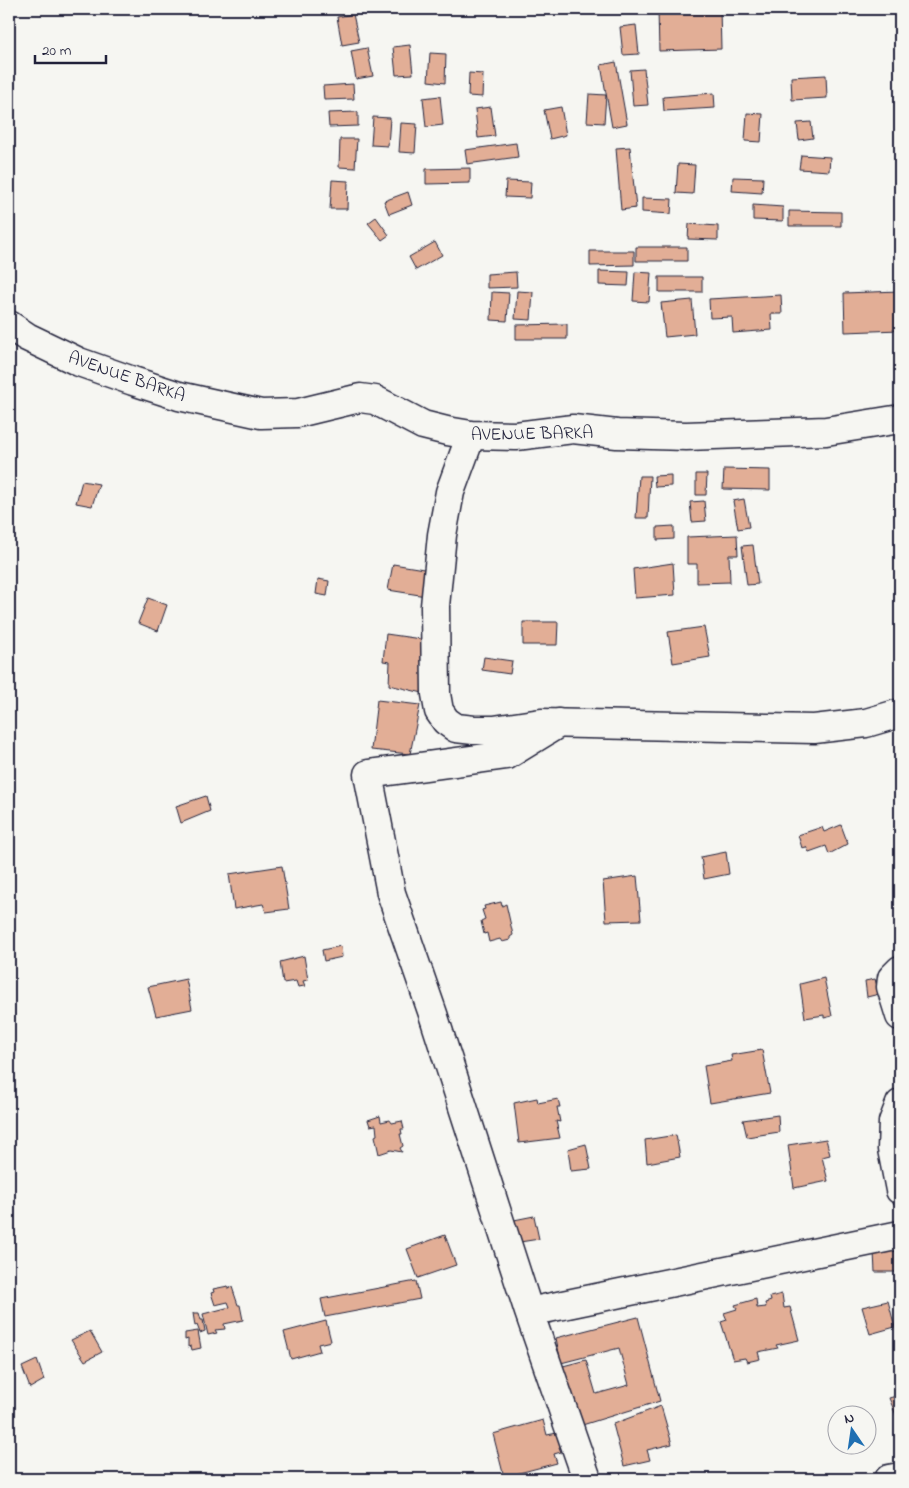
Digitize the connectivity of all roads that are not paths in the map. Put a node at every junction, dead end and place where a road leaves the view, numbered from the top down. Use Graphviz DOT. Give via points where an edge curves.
graph roads {
  1 [pos="9,325"];
  2 [pos="900,420"];
  3 [pos="471,435"];
  4 [pos="900,713"];
  5 [pos="559,723"];
  6 [pos="900,970"];
  7 [pos="900,1016"];
  8 [pos="900,1104"];
  9 [pos="900,1190"];
  10 [pos="900,1235"];
  11 [pos="529,1312"];
  12 [pos="900,1477"];
  13 [pos="587,1479"];
  14 [pos="889,1479"];
  1 -- 3 [label="street, AVENUE BARKA" via="79,362 179,396 261,414 298,413 360,398 375,400 423,425"];
  2 -- 3 [label="street, AVENUE BARKA" via="826,431 686,436 573,429 516,436"];
  3 -- 5 [label="street" via="450,492 442,534 435,606 439,710 456,728 474,730"];
  4 -- 5 [label="street" via="866,723 814,729"];
  5 -- 11 [label="street" via="507,755 368,774 391,893"];
  6 -- 7 [label="street" via="892,978 891,988"];
  8 -- 9 [label="street" via="893,1122 892,1149"];
  10 -- 11 [label="street"];
  11 -- 13 [label="street"];
  12 -- 14 [label="street"];
}
